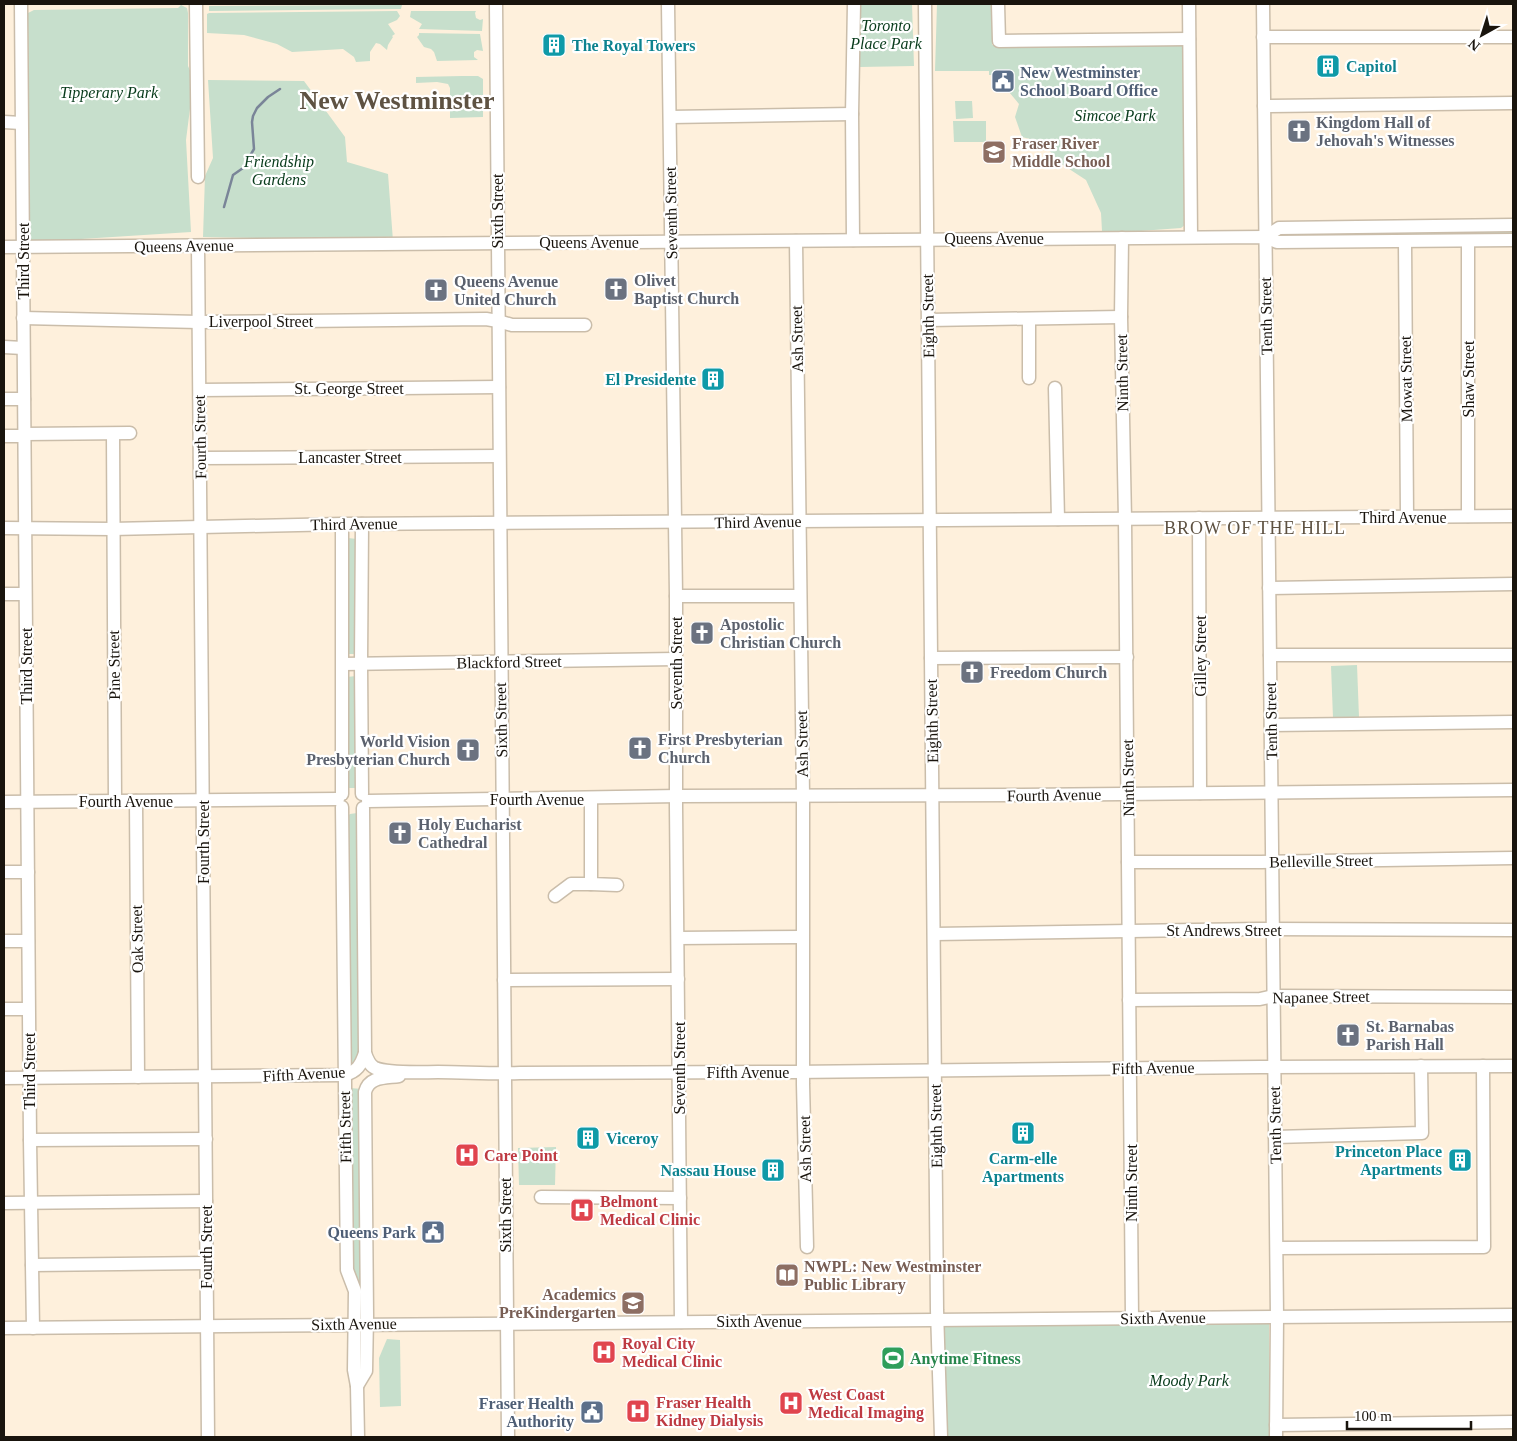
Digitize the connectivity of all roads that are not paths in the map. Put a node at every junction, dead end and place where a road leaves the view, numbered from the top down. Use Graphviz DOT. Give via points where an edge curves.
graph roads {
  1 [pos="21,4"];
  2 [pos="196,4"];
  3 [pos="496,4"];
  4 [pos="668,4"];
  5 [pos="854,4"];
  6 [pos="925,4"];
  7 [pos="998,4"];
  8 [pos="1189,4"];
  9 [pos="1263,4"];
  10 [pos="1262,37"];
  11 [pos="1513,37"];
  12 [pos="1189,38"];
  13 [pos="1513,103"];
  14 [pos="1264,106"];
  15 [pos="852,114"];
  16 [pos="670,117"];
  17 [pos="4,122"];
  18 [pos="21,123"];
  19 [pos="198,177"];
  20 [pos="1513,225"];
  21 [pos="1265,236"];
  22 [pos="1191,237"];
  23 [pos="926,238"];
  24 [pos="1122,238"];
  25 [pos="853,240"];
  26 [pos="1513,240"];
  27 [pos="796,241"];
  28 [pos="671,242"];
  29 [pos="1404,242"];
  30 [pos="1468,242"];
  31 [pos="498,243"];
  32 [pos="198,246"];
  33 [pos="4,247"];
  34 [pos="24,247"];
  35 [pos="1121,317"];
  36 [pos="23,318"];
  37 [pos="1029,318"];
  38 [pos="498,320"];
  39 [pos="928,320"];
  40 [pos="199,322"];
  41 [pos="584,325"];
  42 [pos="4,347"];
  43 [pos="23,348"];
  44 [pos="1029,378"];
  45 [pos="499,387"];
  46 [pos="1055,388"];
  47 [pos="200,390"];
  48 [pos="4,399"];
  49 [pos="24,399"];
  50 [pos="130,433"];
  51 [pos="113,434"];
  52 [pos="24,435"];
  53 [pos="4,436"];
  54 [pos="499,456"];
  55 [pos="200,458"];
  56 [pos="1468,516"];
  57 [pos="1513,516"];
  58 [pos="1407,517"];
  59 [pos="1199,518"];
  60 [pos="1268,518"];
  61 [pos="1058,519"];
  62 [pos="1125,519"];
  63 [pos="930,520"];
  64 [pos="799,521"];
  65 [pos="674,522"];
  66 [pos="501,523"];
  67 [pos="342,524"];
  68 [pos="362,524"];
  69 [pos="201,526"];
  70 [pos="4,528"];
  71 [pos="25,528"];
  72 [pos="112,528"];
  73 [pos="1513,584"];
  74 [pos="1269,588"];
  75 [pos="4,594"];
  76 [pos="25,594"];
  77 [pos="676,596"];
  78 [pos="800,596"];
  79 [pos="1270,655"];
  80 [pos="1513,655"];
  81 [pos="1126,657"];
  82 [pos="931,658"];
  83 [pos="676,660"];
  84 [pos="501,662"];
  85 [pos="361,663"];
  86 [pos="343,664"];
  87 [pos="1513,722"];
  88 [pos="1271,724"];
  89 [pos="1513,790"];
  90 [pos="1271,792"];
  91 [pos="1200,793"];
  92 [pos="1128,794"];
  93 [pos="803,796"];
  94 [pos="933,796"];
  95 [pos="591,798"];
  96 [pos="680,798"];
  97 [pos="502,799"];
  98 [pos="202,800"];
  99 [pos="341,800"];
  100 [pos="115,801"];
  101 [pos="136,801"];
  102 [pos="364,801"];
  103 [pos="4,802"];
  104 [pos="27,803"];
  105 [pos="1513,858"];
  106 [pos="1128,862"];
  107 [pos="1272,862"];
  108 [pos="4,872"];
  109 [pos="28,872"];
  110 [pos="591,884"];
  111 [pos="617,885"];
  112 [pos="555,896"];
  113 [pos="1273,930"];
  114 [pos="1513,930"];
  115 [pos="1129,931"];
  116 [pos="934,934"];
  117 [pos="802,937"];
  118 [pos="678,938"];
  119 [pos="4,941"];
  120 [pos="28,941"];
  121 [pos="678,979"];
  122 [pos="504,980"];
  123 [pos="1274,996"];
  124 [pos="1513,997"];
  125 [pos="1130,1000"];
  126 [pos="4,1009"];
  127 [pos="28,1009"];
  128 [pos="365,1053"];
  129 [pos="1274,1066"];
  130 [pos="1421,1066"];
  131 [pos="1483,1066"];
  132 [pos="1513,1066"];
  133 [pos="1130,1068"];
  134 [pos="935,1071"];
  135 [pos="803,1072"];
  136 [pos="414,1073"];
  137 [pos="679,1073"];
  138 [pos="504,1074"];
  139 [pos="344,1075"];
  140 [pos="205,1076"];
  141 [pos="138,1077"];
  142 [pos="4,1078"];
  143 [pos="30,1078"];
  144 [pos="1275,1137"];
  145 [pos="206,1139"];
  146 [pos="30,1140"];
  147 [pos="541,1197"];
  148 [pos="680,1198"];
  149 [pos="206,1201"];
  150 [pos="4,1203"];
  151 [pos="31,1203"];
  152 [pos="807,1247"];
  153 [pos="1277,1248"];
  154 [pos="206,1263"];
  155 [pos="32,1265"];
  156 [pos="1513,1315"];
  157 [pos="1277,1317"];
  158 [pos="938,1319"];
  159 [pos="1132,1319"];
  160 [pos="682,1322"];
  161 [pos="506,1323"];
  162 [pos="361,1324"];
  163 [pos="208,1327"];
  164 [pos="4,1328"];
  165 [pos="33,1328"];
  166 [pos="1513,1422"];
  167 [pos="1276,1431"];
  168 [pos="208,1437"];
  169 [pos="358,1437"];
  170 [pos="508,1437"];
  171 [pos="941,1437"];
  1 -- 18 [label="street, Third Street"];
  2 -- 19 [label="street"];
  3 -- 31 [label="street, Sixth Street"];
  4 -- 16 [label="street, Seventh Street"];
  5 -- 15 [label="street"];
  6 -- 23 [label="street, Eighth Street"];
  7 -- 12 [label="street" via="999,41"];
  8 -- 12 [label="street"];
  9 -- 10 [label="street, Tenth Street"];
  10 -- 11 [label="street"];
  10 -- 14 [label="street, Tenth Street"];
  12 -- 22 [label="street"];
  13 -- 14 [label="street"];
  14 -- 21 [label="street, Tenth Street"];
  15 -- 16 [label="street"];
  15 -- 25 [label="street"];
  16 -- 28 [label="street, Seventh Street"];
  17 -- 18 [label="street"];
  18 -- 34 [label="street, Third Street"];
  20 -- 21 [label="street, Queens Avenue" via="1279,228"];
  21 -- 22 [label="street, Queens Avenue"];
  21 -- 29 [label="street, Queens Avenue" via="1277,242"];
  21 -- 60 [label="street, Tenth Street"];
  22 -- 24 [label="street, Queens Avenue"];
  23 -- 24 [label="street, Queens Avenue"];
  23 -- 25 [label="street, Queens Avenue"];
  23 -- 39 [label="street, Eighth Street"];
  24 -- 35 [label="street, Ninth Street"];
  25 -- 27 [label="street, Queens Avenue"];
  26 -- 30 [label="street, Queens Avenue"];
  27 -- 28 [label="street, Queens Avenue"];
  27 -- 64 [label="street, Ash Street"];
  28 -- 31 [label="street, Queens Avenue"];
  28 -- 65 [label="street, Seventh Street"];
  29 -- 30 [label="street, Queens Avenue"];
  29 -- 58 [label="street, Mowat Street"];
  30 -- 56 [label="street, Shaw Street"];
  31 -- 32 [label="street, Queens Avenue"];
  31 -- 38 [label="street, Sixth Street"];
  32 -- 34 [label="street, Queens Avenue"];
  32 -- 40 [label="street, Fourth Street"];
  33 -- 34 [label="street, Queens Avenue"];
  34 -- 36 [label="street, Third Street"];
  35 -- 37 [label="street"];
  35 -- 62 [label="street, Ninth Street"];
  36 -- 40 [label="street, Liverpool Street"];
  36 -- 43 [label="street, Third Street"];
  37 -- 39 [label="street"];
  37 -- 44 [label="street"];
  38 -- 40 [label="street, Liverpool Street"];
  38 -- 41 [label="street, Liverpool Street" via="512,325"];
  38 -- 45 [label="street, Sixth Street"];
  39 -- 63 [label="street, Eighth Street"];
  40 -- 47 [label="street, Fourth Street"];
  42 -- 43 [label="street"];
  43 -- 49 [label="street, Third Street"];
  45 -- 47 [label="street, St. George Street"];
  45 -- 54 [label="street, Sixth Street"];
  46 -- 61 [label="street"];
  47 -- 55 [label="street, Fourth Street"];
  48 -- 49 [label="street"];
  49 -- 52 [label="street, Third Street"];
  50 -- 51 [label="street"];
  51 -- 52 [label="street"];
  51 -- 72 [label="street, Pine Street"];
  52 -- 53 [label="street"];
  52 -- 71 [label="street, Third Street"];
  54 -- 55 [label="street, Lancaster Street"];
  54 -- 66 [label="street, Sixth Street"];
  55 -- 69 [label="street, Fourth Street"];
  56 -- 57 [label="street, Third Avenue"];
  56 -- 58 [label="street, Third Avenue"];
  58 -- 60 [label="street, Third Avenue"];
  59 -- 60 [label="street, Third Avenue"];
  59 -- 62 [label="street, Third Avenue"];
  59 -- 91 [label="street, Gilley Street"];
  60 -- 74 [label="street, Tenth Street"];
  61 -- 62 [label="street, Third Avenue"];
  61 -- 63 [label="street, Third Avenue"];
  62 -- 81 [label="street, Ninth Street"];
  63 -- 64 [label="street, Third Avenue"];
  63 -- 82 [label="street, Eighth Street"];
  64 -- 65 [label="street, Third Avenue"];
  64 -- 78 [label="street, Ash Street"];
  65 -- 66 [label="street, Third Avenue"];
  65 -- 77 [label="street, Seventh Street"];
  66 -- 68 [label="street, Third Avenue"];
  66 -- 84 [label="street, Sixth Street"];
  67 -- 68 [label="street, Third Avenue"];
  67 -- 69 [label="street, Third Avenue"];
  67 -- 86 [label="street, Fifth Street"];
  68 -- 85 [label="street"];
  69 -- 72 [label="street, Third Avenue"];
  69 -- 98 [label="street, Fourth Street"];
  70 -- 71 [label="street, Third Avenue"];
  71 -- 72 [label="street, Third Avenue"];
  71 -- 76 [label="street, Third Street"];
  72 -- 100 [label="street, Pine Street"];
  73 -- 74 [label="street"];
  74 -- 79 [label="street, Tenth Street"];
  75 -- 76 [label="street"];
  76 -- 104 [label="street, Third Street"];
  77 -- 78 [label="street"];
  77 -- 83 [label="street, Seventh Street"];
  78 -- 93 [label="street, Ash Street"];
  79 -- 80 [label="street"];
  79 -- 88 [label="street, Tenth Street"];
  81 -- 82 [label="street"];
  81 -- 92 [label="street, Ninth Street"];
  82 -- 94 [label="street, Eighth Street"];
  83 -- 84 [label="street, Blackford Street"];
  83 -- 96 [label="street, Seventh Street"];
  84 -- 85 [label="street, Blackford Street"];
  84 -- 97 [label="street, Sixth Street"];
  85 -- 86 [label="street, Blackford Street"];
  85 -- 102 [label="street"];
  86 -- 99 [label="street, Fifth Street"];
  87 -- 88 [label="street"];
  88 -- 90 [label="street, Tenth Street"];
  89 -- 90 [label="street, Fourth Avenue"];
  90 -- 91 [label="street, Fourth Avenue"];
  90 -- 107 [label="street, Tenth Street"];
  91 -- 92 [label="street, Fourth Avenue"];
  92 -- 94 [label="street, Fourth Avenue"];
  92 -- 106 [label="street, Ninth Street"];
  93 -- 94 [label="street, Fourth Avenue"];
  93 -- 96 [label="street, Fourth Avenue"];
  93 -- 117 [label="street, Ash Street"];
  94 -- 116 [label="street, Eighth Street"];
  95 -- 96 [label="street, Fourth Avenue"];
  95 -- 97 [label="street, Fourth Avenue"];
  95 -- 110 [label="street"];
  96 -- 118 [label="street, Seventh Street"];
  97 -- 102 [label="street, Fourth Avenue"];
  97 -- 122 [label="street, Sixth Street"];
  98 -- 99 [label="street, Fourth Avenue"];
  98 -- 101 [label="street, Fourth Avenue"];
  98 -- 140 [label="street, Fourth Street"];
  99 -- 102 [label="street, Fourth Avenue" via="346,792"];
  99 -- 139 [label="street, Fifth Street"];
  100 -- 101 [label="street, Fourth Avenue"];
  100 -- 104 [label="street, Fourth Avenue"];
  101 -- 141 [label="street, Oak Street"];
  102 -- 128 [label="street"];
  103 -- 104 [label="street, Fourth Avenue"];
  104 -- 109 [label="street, Third Street"];
  105 -- 107 [label="street, Belleville Street"];
  106 -- 107 [label="street, Belleville Street"];
  106 -- 115 [label="street, Ninth Street"];
  107 -- 113 [label="street, Tenth Street"];
  108 -- 109 [label="street"];
  109 -- 120 [label="street, Third Street"];
  110 -- 111 [label="street"];
  110 -- 112 [label="street" via="571,884"];
  113 -- 114 [label="street, St Andrews Street"];
  113 -- 115 [label="street, St Andrews Street"];
  113 -- 123 [label="street, Tenth Street"];
  115 -- 116 [label="street, St Andrews Street"];
  115 -- 125 [label="street, Ninth Street"];
  116 -- 134 [label="street, Eighth Street"];
  117 -- 118 [label="street"];
  117 -- 135 [label="street, Ash Street"];
  118 -- 121 [label="street, Seventh Street"];
  119 -- 120 [label="street"];
  120 -- 127 [label="street, Third Street"];
  121 -- 122 [label="street"];
  121 -- 137 [label="street, Seventh Street"];
  122 -- 138 [label="street, Sixth Street"];
  123 -- 124 [label="street, Napanee Street"];
  123 -- 125 [label="street, Napanee Street" via="1260,999"];
  123 -- 129 [label="street, Tenth Street"];
  125 -- 133 [label="street, Ninth Street"];
  126 -- 127 [label="street"];
  127 -- 143 [label="street, Third Street"];
  128 -- 136 [label="street, Fifth Avenue" via="368,1062 377,1069"];
  128 -- 139 [label="street, Fifth Avenue" via="356,1070"];
  129 -- 130 [label="street, Fifth Avenue"];
  129 -- 133 [label="street, Fifth Avenue"];
  129 -- 144 [label="street, Tenth Street"];
  130 -- 131 [label="street, Fifth Avenue"];
  130 -- 144 [label="street" via="1422,1133"];
  131 -- 132 [label="street, Fifth Avenue"];
  131 -- 153 [label="street" via="1484,1248"];
  133 -- 134 [label="street, Fifth Avenue"];
  133 -- 159 [label="street, Ninth Street"];
  134 -- 135 [label="street, Fifth Avenue"];
  134 -- 158 [label="street, Eighth Street"];
  135 -- 137 [label="street, Fifth Avenue"];
  135 -- 152 [label="street, Ash Street"];
  136 -- 138 [label="street, Fifth Avenue"];
  136 -- 162 [label="street, Fifth Street" via="378,1079 369,1084 365,1092"];
  137 -- 138 [label="street, Fifth Avenue"];
  137 -- 148 [label="street, Seventh Street"];
  138 -- 161 [label="street, Sixth Street"];
  139 -- 140 [label="street, Fifth Avenue"];
  139 -- 162 [label="street, Fifth Street" via="347,1270"];
  140 -- 141 [label="street, Fifth Avenue"];
  140 -- 145 [label="street, Fourth Street"];
  141 -- 143 [label="street, Fifth Avenue"];
  142 -- 143 [label="street, Fifth Avenue"];
  143 -- 146 [label="street, Third Street"];
  144 -- 153 [label="street, Tenth Street"];
  145 -- 146 [label="street"];
  145 -- 149 [label="street, Fourth Street"];
  146 -- 151 [label="street, Third Street"];
  147 -- 148 [label="street"];
  148 -- 160 [label="street, Seventh Street"];
  149 -- 151 [label="street"];
  149 -- 154 [label="street, Fourth Street"];
  150 -- 151 [label="street"];
  151 -- 155 [label="street, Third Street"];
  153 -- 157 [label="street, Tenth Street"];
  154 -- 155 [label="street"];
  154 -- 163 [label="street, Fourth Street"];
  155 -- 165 [label="street, Third Street"];
  156 -- 157 [label="street, Sixth Avenue"];
  157 -- 159 [label="street, Sixth Avenue"];
  157 -- 167 [label="street, Tenth Street"];
  158 -- 159 [label="street, Sixth Avenue"];
  158 -- 160 [label="street, Sixth Avenue"];
  158 -- 171 [label="street, Eighth Street"];
  160 -- 161 [label="street, Sixth Avenue"];
  161 -- 162 [label="street, Sixth Avenue"];
  161 -- 170 [label="street, Sixth Street"];
  162 -- 163 [label="street, Sixth Avenue"];
  162 -- 169 [label="street, Fifth Street" via="366,1371 357,1386"];
  163 -- 165 [label="street, Sixth Avenue"];
  163 -- 168 [label="street, Fourth Street"];
  164 -- 165 [label="street, Sixth Avenue"];
  166 -- 167 [label="street"];
}
